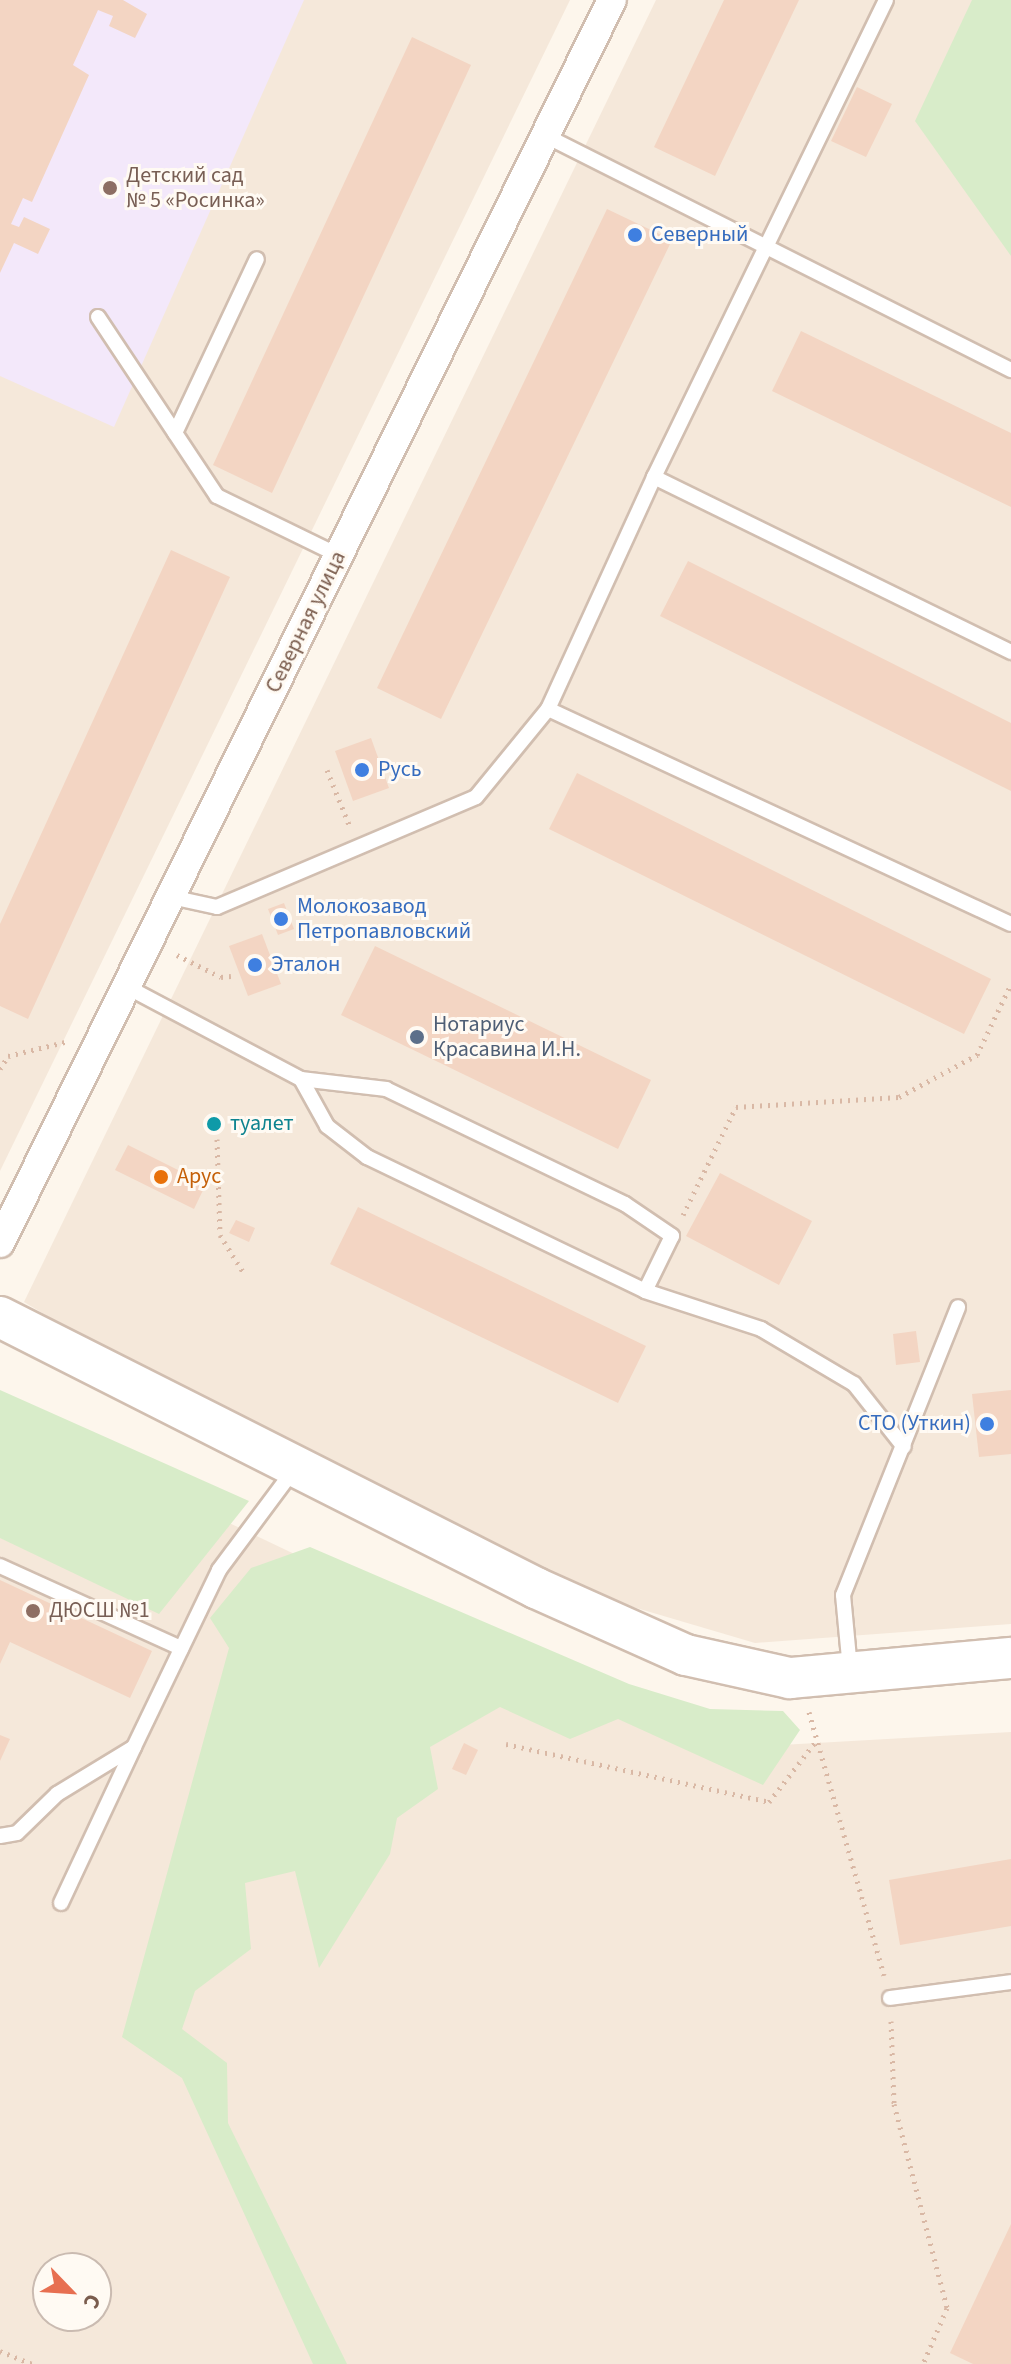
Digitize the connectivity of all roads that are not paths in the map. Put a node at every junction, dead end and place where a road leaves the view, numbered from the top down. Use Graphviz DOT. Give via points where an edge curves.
graph roads {
  1 [pos="612,0"];
  2 [pos="886,0"];
  3 [pos="546,136"];
  4 [pos="764,242"];
  5 [pos="257,259"];
  6 [pos="98,317"];
  7 [pos="1011,370"];
  8 [pos="175,433"];
  9 [pos="654,477"];
  10 [pos="338,555"];
  11 [pos="1011,652"];
  12 [pos="548,709"];
  13 [pos="171,897"];
  14 [pos="1011,924"];
  15 [pos="129,988"];
  16 [pos="301,1079"];
  17 [pos="0,1243"];
  18 [pos="645,1291"];
  19 [pos="958,1307"];
  20 [pos="0,1317"];
  21 [pos="904,1447"];
  22 [pos="298,1465"];
  23 [pos="0,1566"];
  24 [pos="181,1648"];
  25 [pos="1011,1658"];
  26 [pos="850,1674"];
  27 [pos="134,1747"];
  28 [pos="0,1836"];
  29 [pos="61,1903"];
  30 [pos="1011,1982"];
  31 [pos="890,1998"];
  1 -- 3 [label="street, Северная улица"];
  2 -- 4 [label="lane"];
  3 -- 4 [label="lane"];
  3 -- 10 [label="street, Северная улица"];
  4 -- 7 [label="lane"];
  4 -- 9 [label="lane"];
  5 -- 8 [label="lane"];
  6 -- 8 [label="lane"];
  8 -- 10 [label="lane" via="217,496"];
  9 -- 11 [label="lane"];
  9 -- 12 [label="lane"];
  10 -- 13 [label="street, Северная улица"];
  12 -- 13 [label="lane" via="476,797 217,907"];
  12 -- 14 [label="lane"];
  13 -- 15 [label="street, Северная улица"];
  15 -- 16 [label="lane"];
  15 -- 17 [label="street, Северная улица"];
  16 -- 18 [label="lane" via="327,1126 367,1157"];
  16 -- 18 [label="lane" via="386,1089 625,1204 672,1236"];
  18 -- 21 [label="lane" via="761,1329 854,1384"];
  19 -- 21 [label="lane"];
  20 -- 22 [label="main road"];
  21 -- 26 [label="lane" via="843,1595"];
  22 -- 24 [label="lane" via="219,1570"];
  22 -- 26 [label="main road" via="536,1588 686,1655 790,1678"];
  23 -- 24 [label="lane"];
  24 -- 27 [label="lane"];
  25 -- 26 [label="main road"];
  27 -- 28 [label="lane" via="57,1794 17,1833"];
  27 -- 29 [label="lane"];
  30 -- 31 [label="lane"];
}
